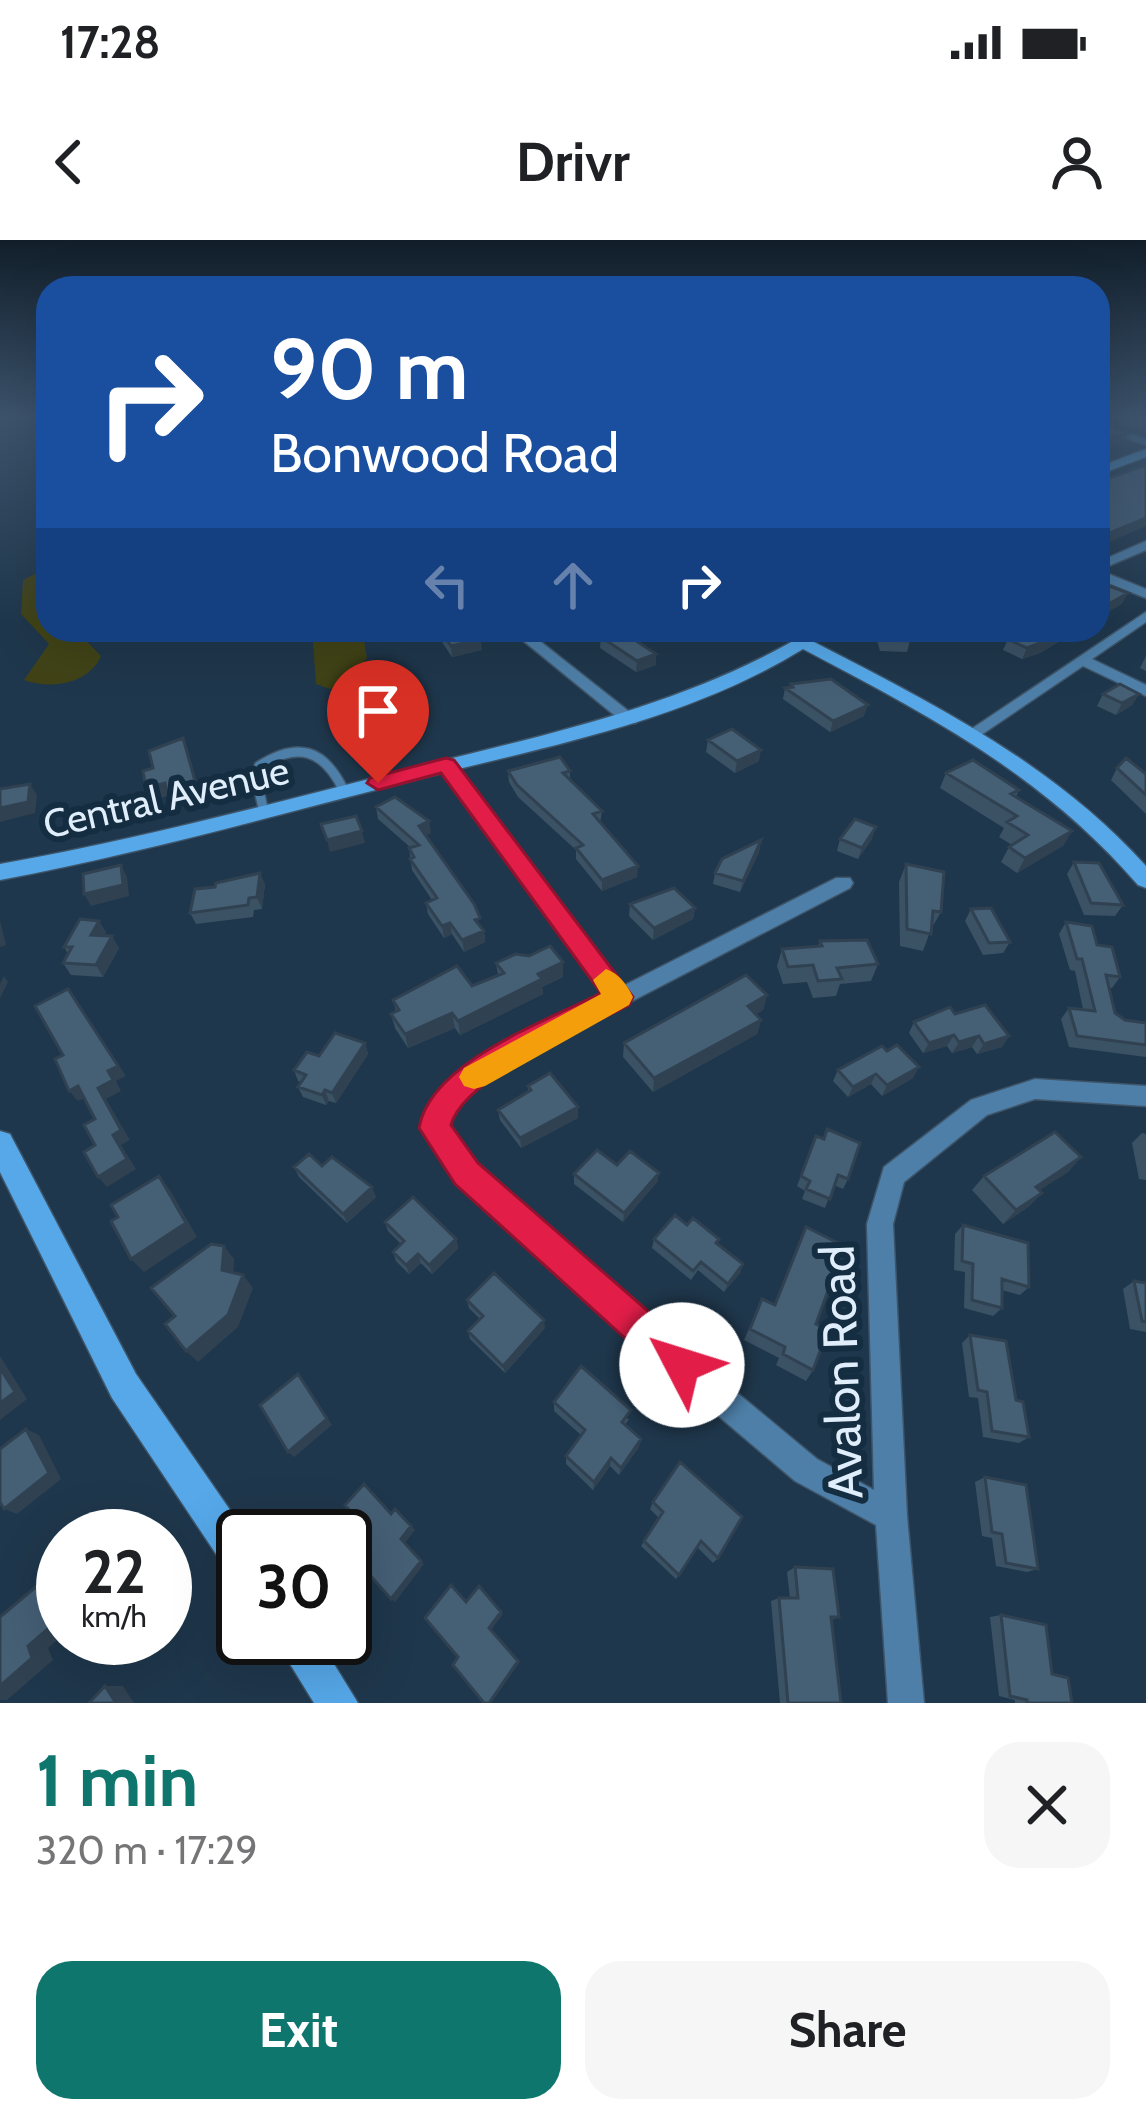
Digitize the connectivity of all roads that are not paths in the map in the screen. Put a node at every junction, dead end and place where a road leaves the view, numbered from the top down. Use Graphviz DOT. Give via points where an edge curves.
graph roads {
  1 [pos="1146,545"];
  2 [pos="1110,564"];
  3 [pos="1110,577"];
  4 [pos="1146,594"];
  5 [pos="1146,616"];
  6 [pos="1110,640"];
  7 [pos="532,642"];
  8 [pos="806,642"];
  9 [pos="1107,642"];
  10 [pos="803,644"];
  11 [pos="1081,659"];
  12 [pos="1146,691"];
  13 [pos="630,720"];
  14 [pos="972,734"];
  15 [pos="446,765"];
  16 [pos="344,791"];
  17 [pos="264,812"];
  18 [pos="0,872"];
  19 [pos="1146,880"];
  20 [pos="843,883"];
  21 [pos="620,997"];
  22 [pos="1146,1096"];
  23 [pos="0,1143"];
  24 [pos="891,1516"];
  25 [pos="216,1522"];
  26 [pos="312,1665"];
  27 [pos="338,1703"];
  28 [pos="906,1703"];
  1 -- 2 [label="street"];
  3 -- 4 [label="street"];
  5 -- 6 [label="street"];
  7 -- 13 [label="street"];
  8 -- 10 [label="main road, Central Avenue"];
  9 -- 11 [label="street"];
  10 -- 13 [label="main road, Central Avenue"];
  10 -- 14 [label="main road"];
  11 -- 12 [label="street"];
  11 -- 14 [label="street"];
  13 -- 15 [label="main road, Central Avenue"];
  14 -- 19 [label="main road" via="1078,806"];
  15 -- 16 [label="main road, Central Avenue"];
  15 -- 21 [label="street"];
  16 -- 17 [label="main road, Central Avenue"];
  16 -- 17 [label="lane" via="323,755 289,751 259,766"];
  17 -- 18 [label="main road, Central Avenue"];
  20 -- 21 [label="street"];
  21 -- 24 [label="street" via="497,1060 453,1092 435,1128 466,1173 620,1313 806,1470"];
  22 -- 24 [label="street, Avalon Road" via="1036,1088 979,1107 893,1175 880,1224"];
  23 -- 25 [label="main road" via="124,1386"];
  24 -- 28 [label="street, Avalon Road"];
  26 -- 27 [label="main road"];
}
